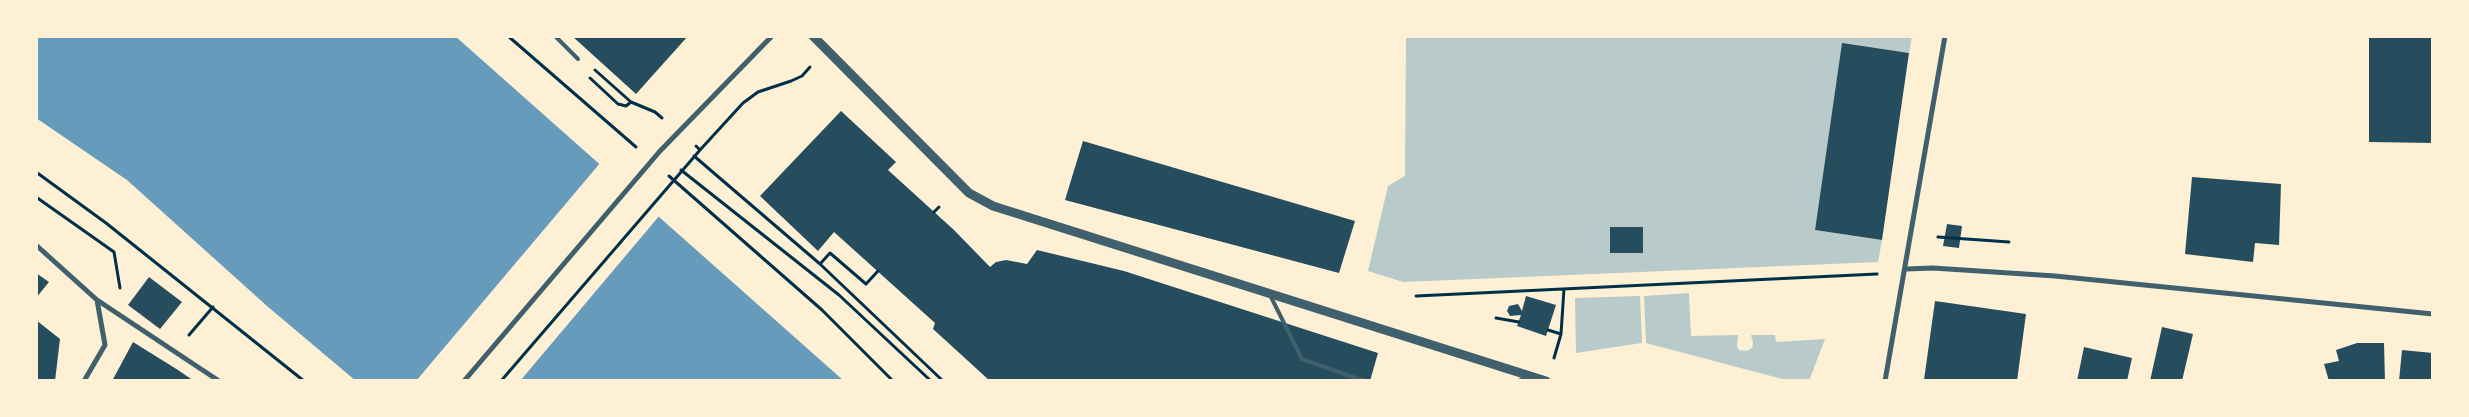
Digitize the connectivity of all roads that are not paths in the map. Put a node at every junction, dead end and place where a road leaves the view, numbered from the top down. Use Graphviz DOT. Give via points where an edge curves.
graph roads {
  1 [pos="555,36"];
  2 [pos="772,36"];
  3 [pos="813,36"];
  4 [pos="1945,36"];
  5 [pos="578,59"];
  6 [pos="36,245"];
  7 [pos="1906,269"];
  8 [pos="1269,292"];
  9 [pos="97,300"];
  10 [pos="2433,314"];
  11 [pos="1531,376"];
  12 [pos="84,381"];
  13 [pos="219,381"];
  14 [pos="464,381"];
  15 [pos="1364,381"];
  16 [pos="1518,381"];
  17 [pos="1546,381"];
  18 [pos="1885,381"];
  1 -- 5 [label="lane"];
  2 -- 14 [label="street" via="660,151"];
  3 -- 8 [label="street" via="969,193 993,206"];
  4 -- 7 [label="street"];
  6 -- 9 [label="street"];
  7 -- 10 [label="street" via="2055,276"];
  7 -- 18 [label="street"];
  8 -- 11 [label="street"];
  8 -- 15 [label="lane" via="1302,359"];
  9 -- 12 [label="street" via="105,345"];
  9 -- 13 [label="street"];
  11 -- 16 [label="lane"];
  11 -- 17 [label="street"];
}
